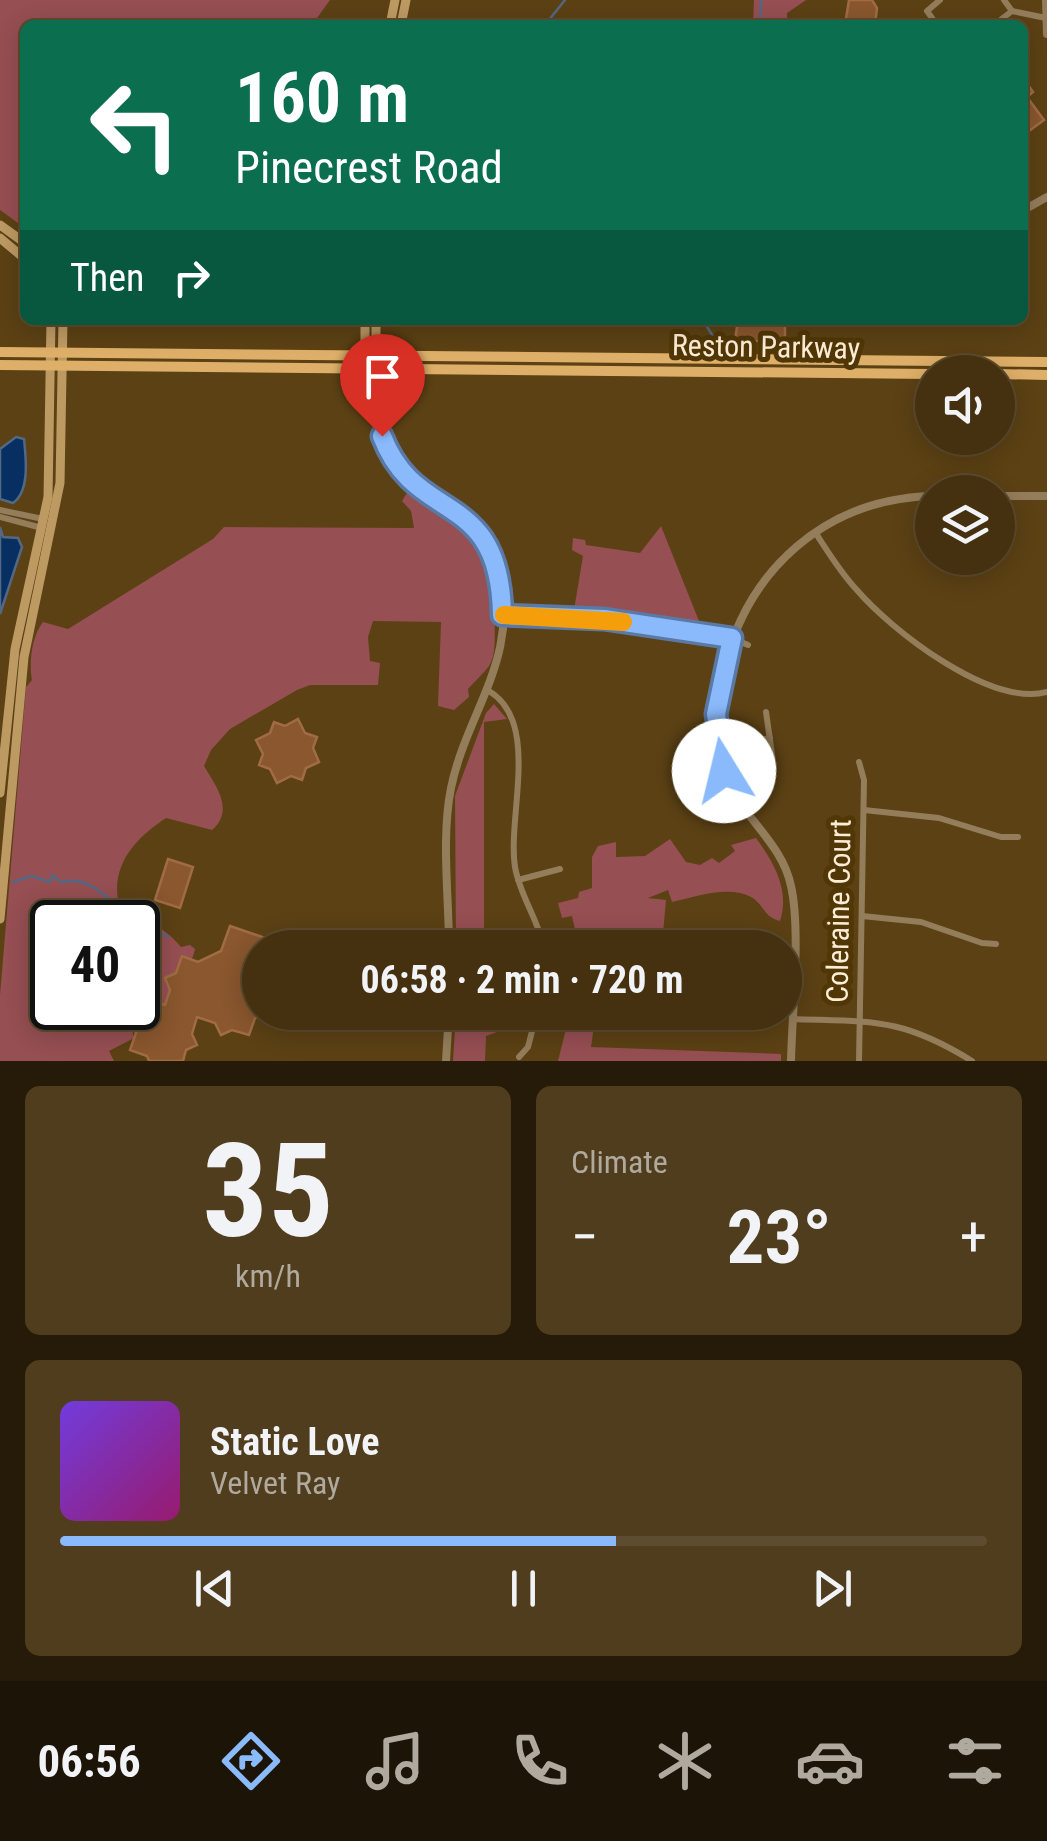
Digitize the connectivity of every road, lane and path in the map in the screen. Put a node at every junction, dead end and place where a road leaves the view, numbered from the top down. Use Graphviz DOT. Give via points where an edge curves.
graph roads {
  1 [pos="395,0"];
  2 [pos="406,0"];
  3 [pos="940,0"];
  4 [pos="1004,0"];
  5 [pos="1046,0"];
  6 [pos="1012,11"];
  7 [pos="1046,18"];
  8 [pos="397,20"];
  9 [pos="934,20"];
  10 [pos="1000,20"];
  11 [pos="1047,34"];
  12 [pos="0,238"];
  13 [pos="20,256"];
  14 [pos="52,325"];
  15 [pos="62,325"];
  16 [pos="366,325"];
  17 [pos="375,325"];
  18 [pos="0,352"];
  19 [pos="58,352"];
  20 [pos="370,356"];
  21 [pos="1047,362"];
  22 [pos="0,365"];
  23 [pos="57,366"];
  24 [pos="371,369"];
  25 [pos="915,374"];
  26 [pos="1015,374"];
  27 [pos="1047,375"];
  28 [pos="1015,496"];
  29 [pos="1047,496"];
  30 [pos="915,499"];
  31 [pos="0,513"];
  32 [pos="48,525"];
  33 [pos="814,531"];
  34 [pos="502,615"];
  35 [pos="732,638"];
  36 [pos="748,645"];
  37 [pos="489,692"];
  38 [pos="1047,692"];
  39 [pos="766,712"];
  40 [pos="770,738"];
  41 [pos="718,748"];
  42 [pos="858,762"];
  43 [pos="774,768"];
  44 [pos="0,793"];
  45 [pos="864,810"];
  46 [pos="4,824"];
  47 [pos="1018,837"];
  48 [pos="560,869"];
  49 [pos="518,880"];
  50 [pos="862,916"];
  51 [pos="0,918"];
  52 [pos="449,930"];
  53 [pos="538,930"];
  54 [pos="794,930"];
  55 [pos="996,944"];
  56 [pos="802,1019"];
  57 [pos="860,1022"];
  58 [pos="448,1030"];
  59 [pos="532,1030"];
  60 [pos="792,1030"];
  61 [pos="519,1056"];
  62 [pos="446,1061"];
  63 [pos="792,1061"];
  64 [pos="859,1061"];
  65 [pos="972,1061"];
  1 -- 8 [label="main road"];
  2 -- 8 [label="main road"];
  3 -- 9 [label="street" via="927,10"];
  4 -- 6 [label="street"];
  5 -- 7 [label="street"];
  6 -- 7 [label="street"];
  6 -- 10 [label="street"];
  7 -- 11 [label="street"];
  12 -- 13 [label="main road"];
  14 -- 19 [label="main road"];
  15 -- 19 [label="main road"];
  16 -- 20 [label="main road"];
  17 -- 20 [label="main road"];
  18 -- 19 [label="main road, Reston Parkway"];
  19 -- 20 [label="main road, Reston Parkway"];
  19 -- 23 [label="main road"];
  20 -- 21 [label="main road, Reston Parkway"];
  20 -- 24 [label="main road"];
  22 -- 23 [label="main road, Reston Parkway"];
  23 -- 24 [label="main road, Reston Parkway"];
  23 -- 32 [label="main road"];
  24 -- 25 [label="main road, Reston Parkway"];
  24 -- 34 [label="street" via="378,424 390,453 409,480 483,536 498,568"];
  26 -- 27 [label="main road"];
  28 -- 29 [label="street"];
  30 -- 33 [label="street" via="872,505"];
  31 -- 32 [label="street"];
  32 -- 44 [label="main road" via="17,639"];
  32 -- 46 [label="main road"];
  33 -- 35 [label="street" via="764,579"];
  33 -- 38 [label="street" via="856,590 908,636 996,690"];
  34 -- 35 [label="street" via="604,619"];
  34 -- 37 [label="street"];
  35 -- 36 [label="street"];
  35 -- 41 [label="street" via="716,706"];
  37 -- 49 [label="street" via="516,727"];
  37 -- 52 [label="street" via="449,801"];
  39 -- 40 [label="street"];
  40 -- 41 [label="street"];
  40 -- 43 [label="street"];
  41 -- 54 [label="street" via="733,792 790,879"];
  42 -- 45 [label="street, Coleraine Court"];
  45 -- 47 [label="street" via="925,815"];
  45 -- 50 [label="street, Coleraine Court"];
  46 -- 51 [label="main road"];
  48 -- 49 [label="street"];
  49 -- 53 [label="street"];
  50 -- 55 [label="street" via="921,922"];
  50 -- 57 [label="street, Coleraine Court"];
  56 -- 57 [label="street"];
  57 -- 64 [label="street, Coleraine Court"];
  57 -- 65 [label="street" via="920,1031"];
  58 -- 62 [label="street"];
  59 -- 61 [label="street"];
  60 -- 63 [label="street"];
}
